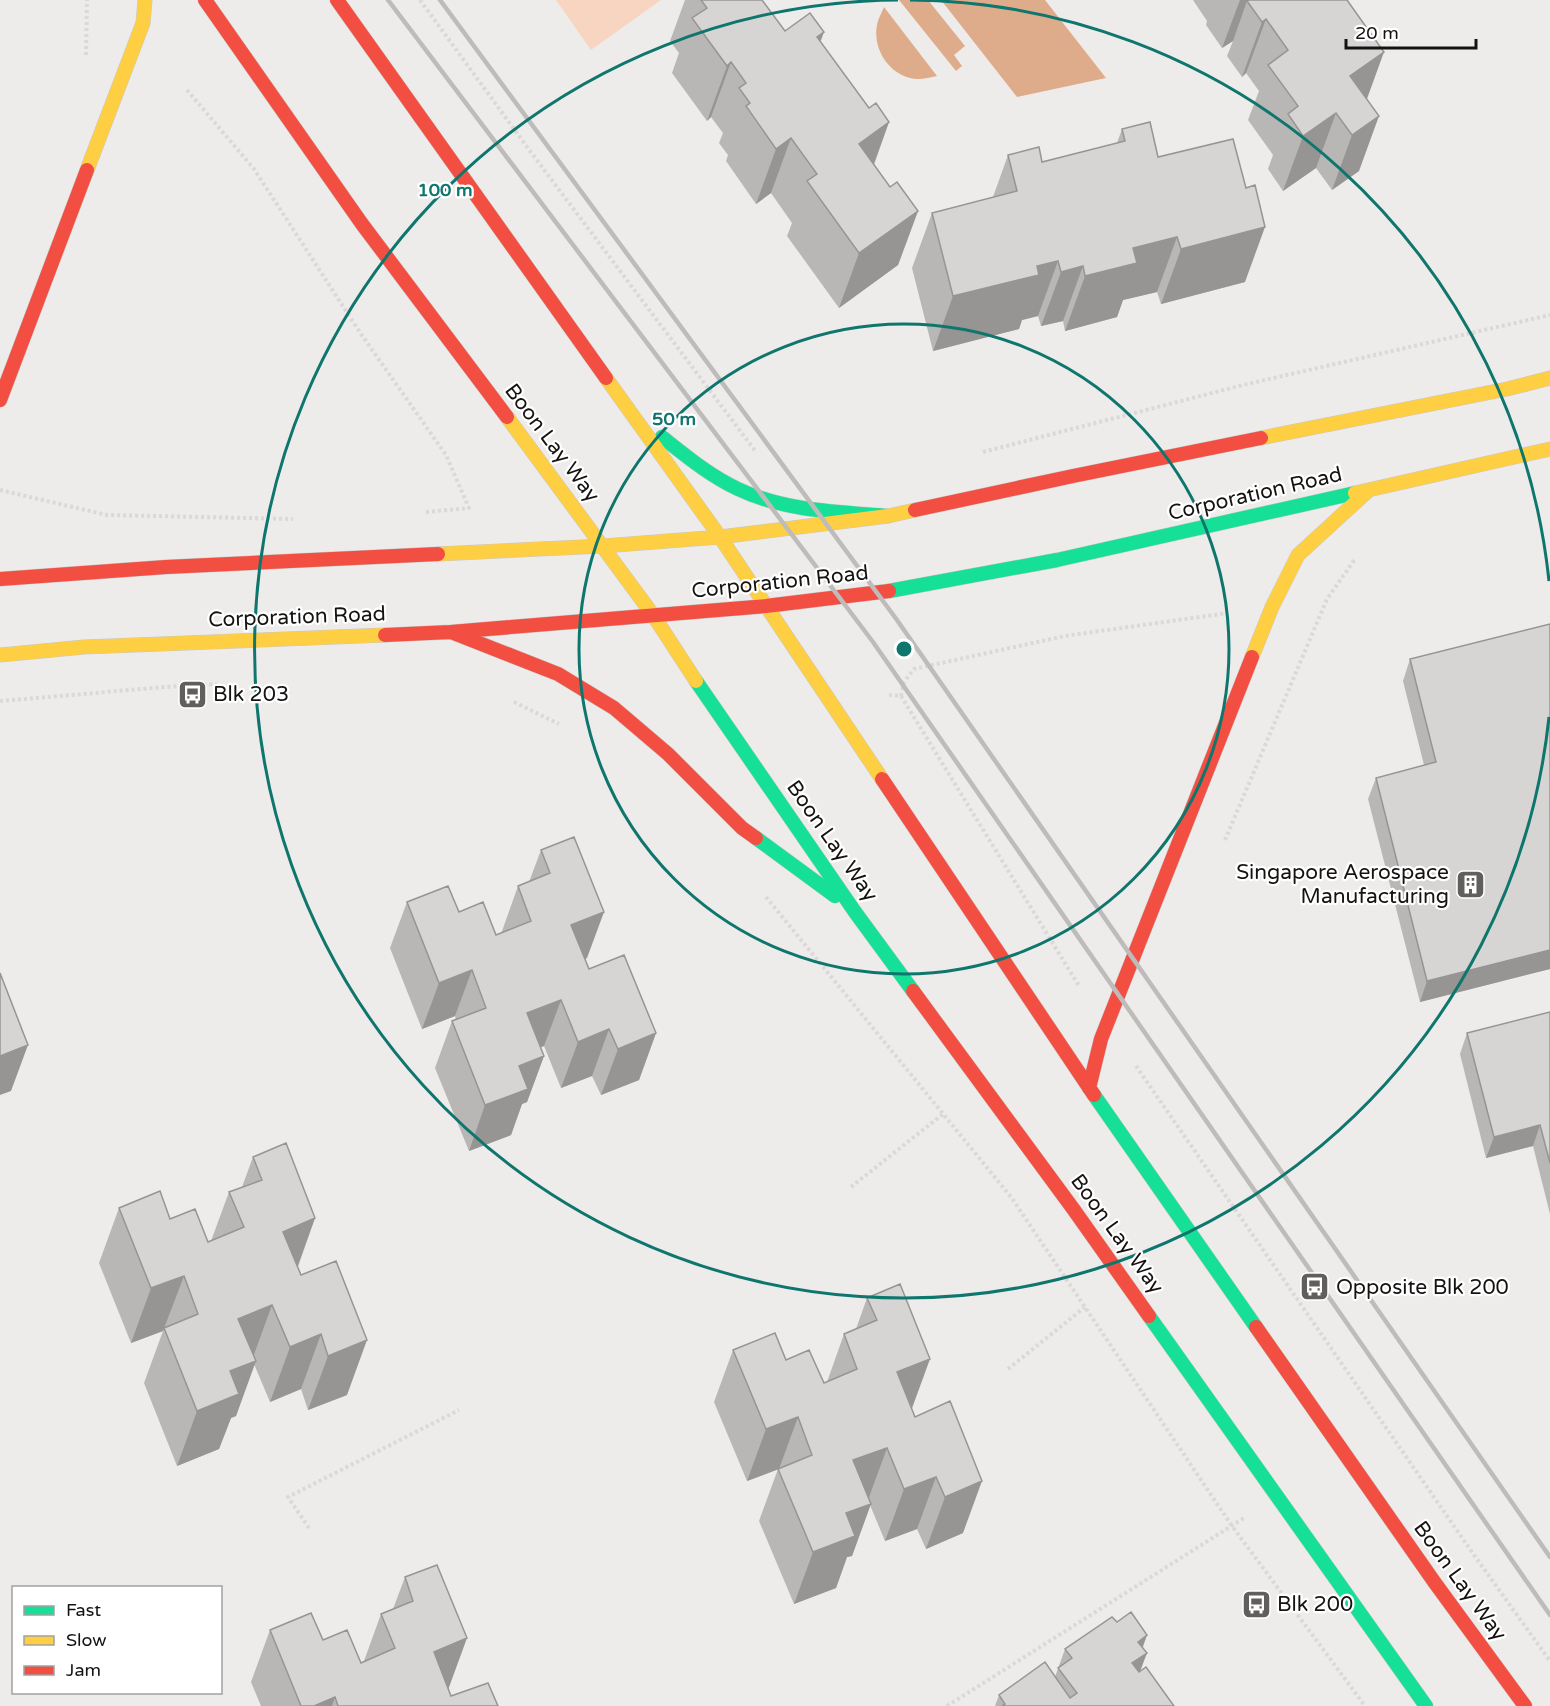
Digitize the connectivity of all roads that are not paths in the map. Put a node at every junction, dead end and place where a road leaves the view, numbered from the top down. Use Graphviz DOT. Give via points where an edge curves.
graph roads {
  1 [pos="146,0"];
  2 [pos="205,0"];
  3 [pos="337,0"];
  4 [pos="1550,378"];
  5 [pos="0,400"];
  6 [pos="628,409"];
  7 [pos="1550,448"];
  8 [pos="1369,490"];
  9 [pos="888,516"];
  10 [pos="720,537"];
  11 [pos="603,546"];
  12 [pos="0,579"];
  13 [pos="766,606"];
  14 [pos="653,615"];
  15 [pos="451,632"];
  16 [pos="0,655"];
  17 [pos="855,912"];
  18 [pos="1089,1088"];
  19 [pos="1425,1706"];
  20 [pos="1525,1706"];
  1 -- 5 [label="main road" via="143,23"];
  2 -- 11 [label="main road, Boon Lay Way" via="362,224"];
  3 -- 6 [label="main road, Boon Lay Way"];
  4 -- 9 [label="main road"];
  6 -- 9 [label="main road" via="700,468 751,495 801,508"];
  6 -- 10 [label="main road, Boon Lay Way"];
  7 -- 8 [label="main road, Corporation Road"];
  8 -- 13 [label="main road, Corporation Road" via="1057,560 882,592"];
  8 -- 18 [label="main road" via="1298,555 1272,607 1101,1039"];
  9 -- 10 [label="main road"];
  10 -- 11 [label="main road"];
  10 -- 13 [label="main road, Boon Lay Way"];
  11 -- 12 [label="main road"];
  11 -- 14 [label="main road, Boon Lay Way"];
  13 -- 14 [label="main road, Corporation Road"];
  13 -- 18 [label="main road, Boon Lay Way"];
  14 -- 15 [label="main road, Corporation Road"];
  14 -- 17 [label="main road, Boon Lay Way"];
  15 -- 16 [label="main road, Corporation Road" via="84,647"];
  15 -- 17 [label="main road" via="558,674 614,708 668,754 741,828"];
  17 -- 19 [label="main road, Boon Lay Way" via="1081,1220"];
  18 -- 20 [label="main road, Boon Lay Way"];
}
